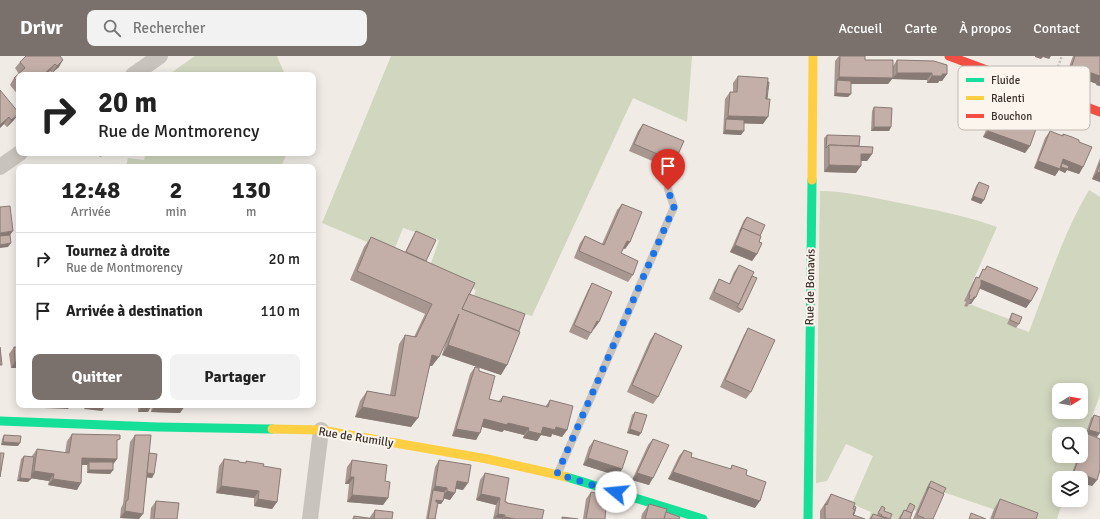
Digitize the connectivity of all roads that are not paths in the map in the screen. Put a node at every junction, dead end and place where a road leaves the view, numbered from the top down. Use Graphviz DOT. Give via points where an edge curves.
graph roads {
  1 [pos="160,56"];
  2 [pos="813,56"];
  3 [pos="949,56"];
  4 [pos="976,66"];
  5 [pos="137,72"];
  6 [pos="1090,108"];
  7 [pos="1100,112"];
  8 [pos="16,156"];
  9 [pos="0,167"];
  10 [pos="668,190"];
  11 [pos="0,421"];
  12 [pos="321,430"];
  13 [pos="557,474"];
  14 [pos="310,519"];
  15 [pos="703,519"];
  16 [pos="808,519"];
  1 -- 5 [label="street"];
  2 -- 16 [label="street, Rue de Bonavis"];
  3 -- 4 [label="street"];
  6 -- 7 [label="street"];
  8 -- 9 [label="street"];
  10 -- 13 [label="lane" via="674,207"];
  11 -- 12 [label="street, Rue de Rumilly"];
  12 -- 13 [label="street, Rue de Rumilly"];
  12 -- 14 [label="street"];
  13 -- 15 [label="street, Rue de Rumilly"];
}
